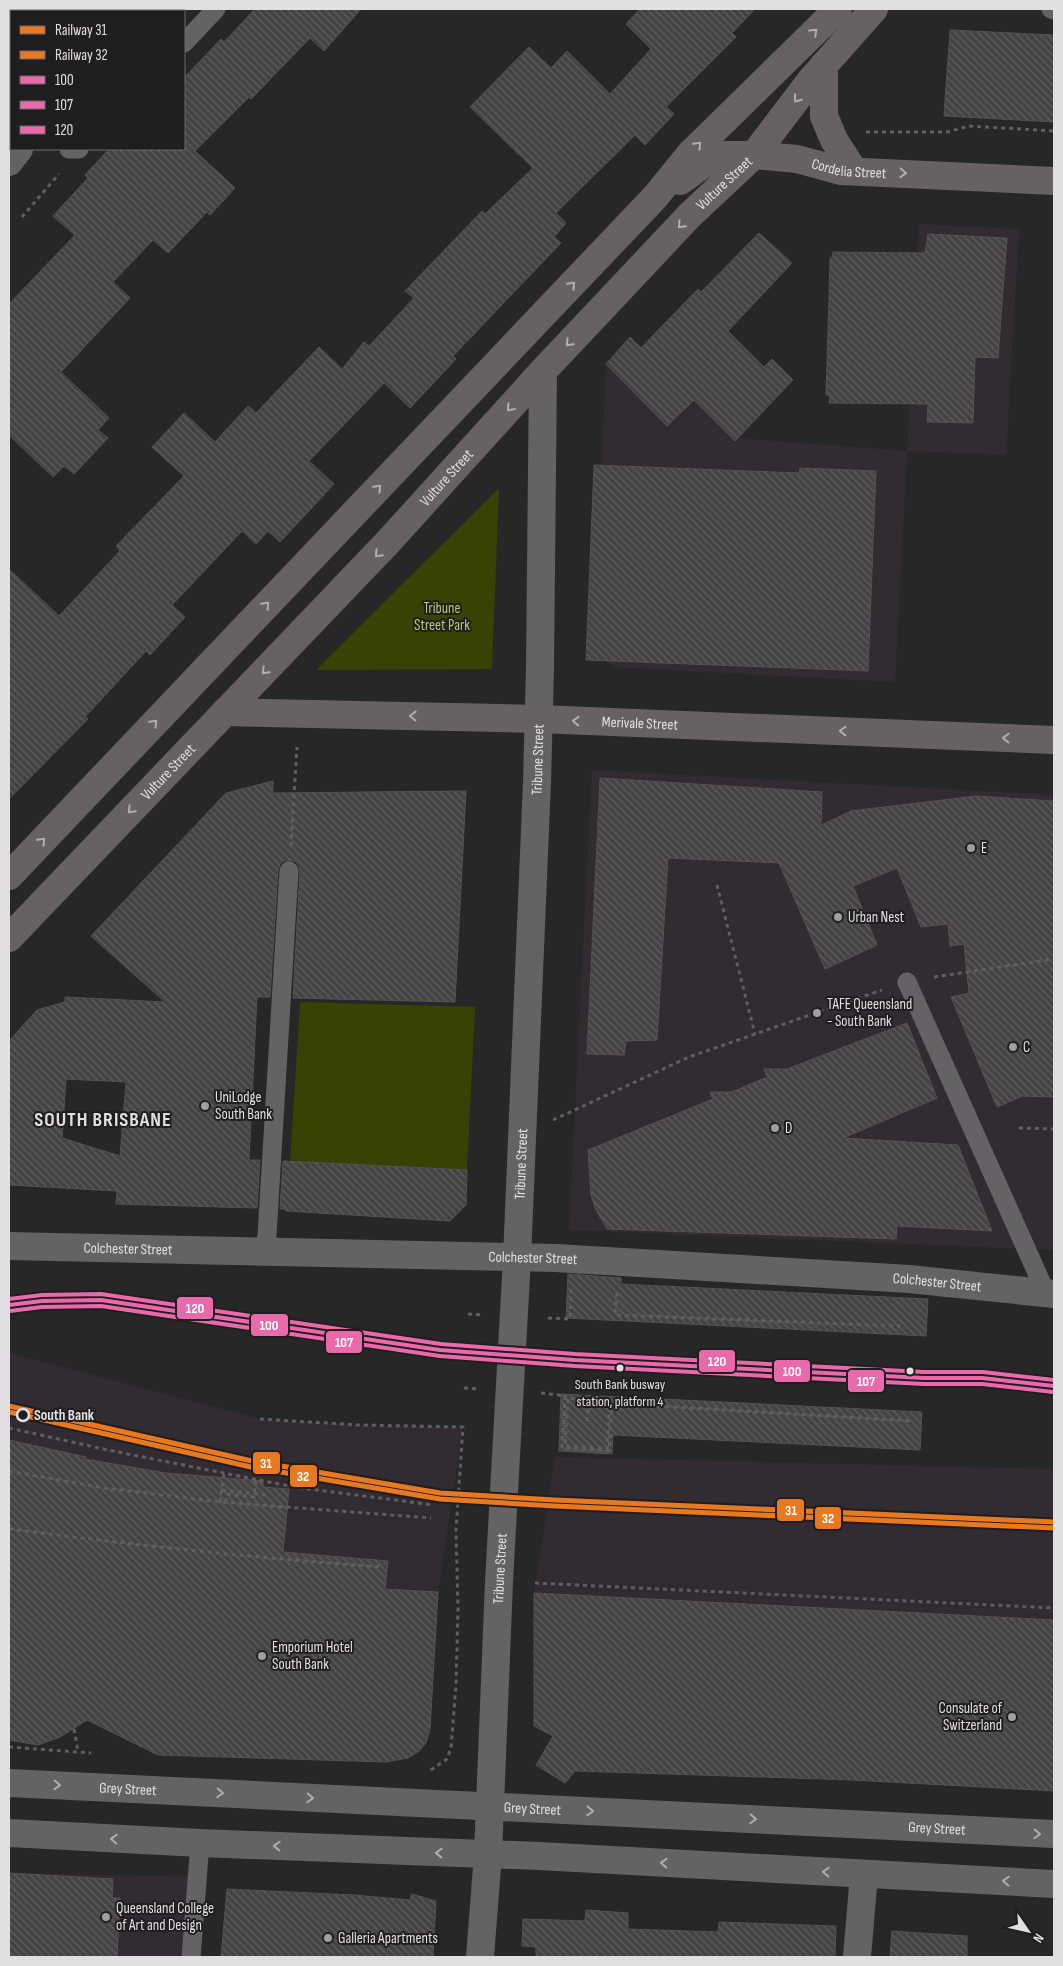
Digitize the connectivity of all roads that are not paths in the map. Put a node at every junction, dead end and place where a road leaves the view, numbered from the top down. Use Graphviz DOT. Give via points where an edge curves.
graph roads {
  1 [pos="216,9"];
  2 [pos="838,9"];
  3 [pos="874,9"];
  4 [pos="185,41"];
  5 [pos="824,65"];
  6 [pos="18,150"];
  7 [pos="754,155"];
  8 [pos="9,162"];
  9 [pos="854,171"];
  10 [pos="1054,181"];
  11 [pos="656,196"];
  12 [pos="543,371"];
  13 [pos="225,712"];
  14 [pos="539,719"];
  15 [pos="1054,740"];
  16 [pos="290,862"];
  17 [pos="9,876"];
  18 [pos="9,938"];
  19 [pos="907,982"];
  20 [pos="9,1246"];
  21 [pos="266,1252"];
  22 [pos="517,1258"];
  23 [pos="1050,1293"];
  24 [pos="9,1304"];
  25 [pos="1054,1386"];
  26 [pos="9,1783"];
  27 [pos="489,1806"];
  28 [pos="9,1833"];
  29 [pos="1054,1834"];
  30 [pos="200,1844"];
  31 [pos="488,1854"];
  32 [pos="864,1874"];
  33 [pos="1054,1884"];
  34 [pos="192,1957"];
  35 [pos="480,1957"];
  36 [pos="857,1957"];
  1 -- 4 [label="lane"];
  11 -- 2 [label="main road, one-way" via="696,147"];
  3 -- 5 [label="main road, Vulture Street"];
  5 -- 7 [label="main road, Vulture Street, one-way"];
  5 -- 9 [label="main road" via="824,116 834,140"];
  6 -- 8 [label="street"];
  7 -- 9 [label="main road, Cordelia Street" via="797,159"];
  7 -- 11 [label="main road, Cordelia Street" via="724,154 716,157"];
  7 -- 12 [label="main road, Vulture Street, one-way" via="690,215"];
  9 -- 10 [label="main road, Cordelia Street, one-way"];
  17 -- 11 [label="main road, one-way"];
  12 -- 13 [label="main road, Vulture Street, one-way" via="388,542"];
  12 -- 14 [label="street, Tribune Street"];
  14 -- 13 [label="main road, Merivale Street, one-way"];
  13 -- 18 [label="main road, Vulture Street, one-way"];
  15 -- 14 [label="main road, Merivale Street, one-way"];
  14 -- 22 [label="street, Tribune Street"];
  16 -- 21 [label="lane"];
  19 -- 23 [label="lane"];
  20 -- 21 [label="street, Colchester Street"];
  21 -- 22 [label="street, Colchester Street"];
  22 -- 23 [label="street, Colchester Street" via="909,1279"];
  22 -- 27 [label="street, Tribune Street"];
  24 -- 25 [label="lane" via="101,1300 440,1350 575,1360 924,1378 982,1378"];
  26 -- 27 [label="street, Grey Street, one-way"];
  27 -- 29 [label="street, Grey Street, one-way"];
  27 -- 31 [label="street, Tribune Street"];
  30 -- 28 [label="street, one-way"];
  31 -- 30 [label="street, one-way"];
  30 -- 34 [label="lane"];
  32 -- 31 [label="street, one-way"];
  31 -- 35 [label="street, Tribune Street"];
  33 -- 32 [label="street, one-way"];
  32 -- 36 [label="street"];
}
